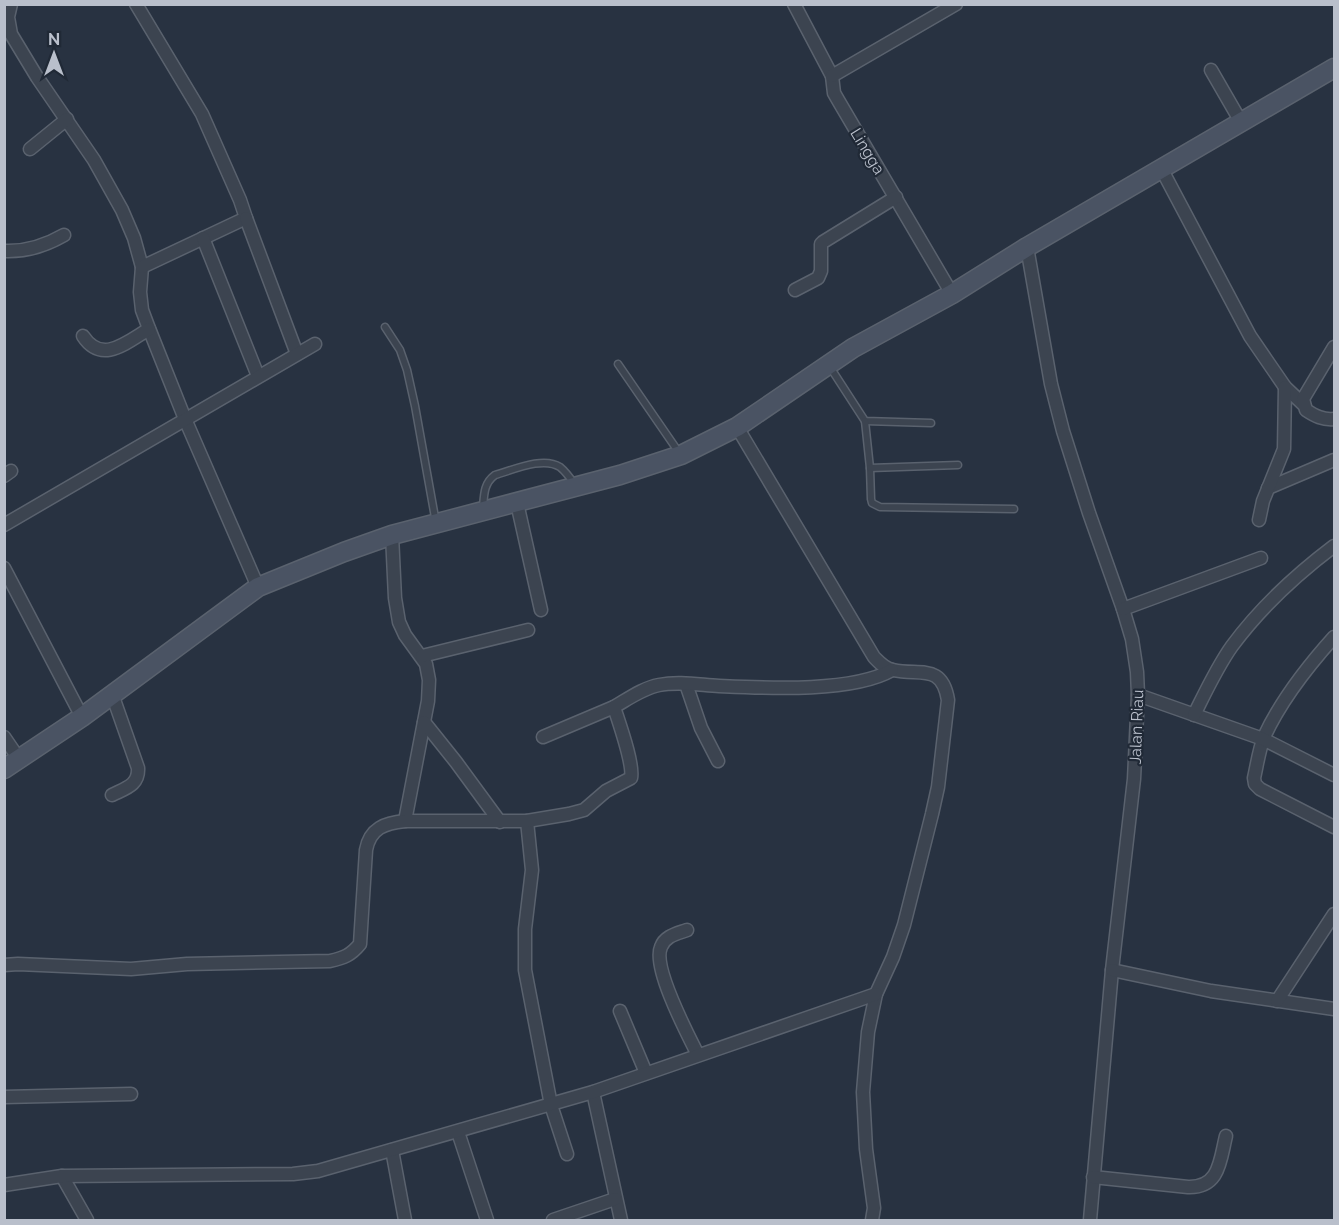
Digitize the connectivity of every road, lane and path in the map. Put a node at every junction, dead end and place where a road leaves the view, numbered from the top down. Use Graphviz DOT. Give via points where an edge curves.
graph roads {
  1 [pos="11,4"];
  2 [pos="135,4"];
  3 [pos="794,4"];
  4 [pos="956,4"];
  5 [pos="1335,68"];
  6 [pos="1211,70"];
  7 [pos="832,76"];
  8 [pos="67,119"];
  9 [pos="1242,122"];
  10 [pos="30,149"];
  11 [pos="1162,170"];
  12 [pos="896,197"];
  13 [pos="246,218"];
  14 [pos="64,235"];
  15 [pos="203,238"];
  16 [pos="1027,247"];
  17 [pos="4,251"];
  18 [pos="142,267"];
  19 [pos="795,290"];
  20 [pos="952,294"];
  21 [pos="385,327"];
  22 [pos="149,329"];
  23 [pos="83,336"];
  24 [pos="315,344"];
  25 [pos="1335,347"];
  26 [pos="297,354"];
  27 [pos="618,364"];
  28 [pos="828,364"];
  29 [pos="258,376"];
  30 [pos="1285,387"];
  31 [pos="1304,404"];
  32 [pos="185,419"];
  33 [pos="1335,419"];
  34 [pos="865,421"];
  35 [pos="931,423"];
  36 [pos="737,427"];
  37 [pos="681,455"];
  38 [pos="1335,460"];
  39 [pos="958,465"];
  40 [pos="870,468"];
  41 [pos="576,486"];
  42 [pos="1268,488"];
  43 [pos="517,503"];
  44 [pos="1014,508"];
  45 [pos="483,511"];
  46 [pos="1259,520"];
  47 [pos="436,523"];
  48 [pos="4,525"];
  49 [pos="392,535"];
  50 [pos="1335,546"];
  51 [pos="1261,558"];
  52 [pos="4,568"];
  53 [pos="258,587"];
  54 [pos="1123,609"];
  55 [pos="541,610"];
  56 [pos="528,630"];
  57 [pos="1335,637"];
  58 [pos="422,656"];
  59 [pos="892,670"];
  60 [pos="686,684"];
  61 [pos="112,694"];
  62 [pos="1138,695"];
  63 [pos="614,707"];
  64 [pos="1194,715"];
  65 [pos="82,717"];
  66 [pos="424,723"];
  67 [pos="4,737"];
  68 [pos="543,737"];
  69 [pos="1263,739"];
  70 [pos="718,761"];
  71 [pos="12,764"];
  72 [pos="1335,775"];
  73 [pos="112,795"];
  74 [pos="405,821"];
  75 [pos="527,821"];
  76 [pos="500,822"];
  77 [pos="1335,827"];
  78 [pos="1335,914"];
  79 [pos="687,930"];
  80 [pos="4,965"];
  81 [pos="1112,970"];
  82 [pos="876,994"];
  83 [pos="1277,1001"];
  84 [pos="1335,1009"];
  85 [pos="620,1011"];
  86 [pos="698,1055"];
  87 [pos="646,1074"];
  88 [pos="593,1092"];
  89 [pos="130,1094"];
  90 [pos="4,1097"];
  91 [pos="551,1104"];
  92 [pos="458,1132"];
  93 [pos="1226,1136"];
  94 [pos="392,1150"];
  95 [pos="567,1154"];
  96 [pos="62,1176"];
  97 [pos="1093,1177"];
  98 [pos="4,1185"];
  99 [pos="615,1199"];
  100 [pos="87,1221"];
  101 [pos="405,1221"];
  102 [pos="487,1221"];
  103 [pos="553,1221"];
  104 [pos="621,1221"];
  105 [pos="872,1221"];
  106 [pos="1090,1221"];
  1 -- 8 [label="street" via="10,34"];
  2 -- 13 [label="street" via="202,114"];
  3 -- 7 [label="street, Lingga"];
  4 -- 7 [label="street"];
  5 -- 9 [label="main road"];
  6 -- 9 [label="street"];
  7 -- 12 [label="street, Lingga" via="834,93"];
  8 -- 10 [label="street"];
  8 -- 18 [label="street" via="122,210"];
  9 -- 11 [label="main road"];
  11 -- 16 [label="main road"];
  11 -- 30 [label="street" via="1241,320"];
  12 -- 19 [label="street" via="823,242 818,278"];
  12 -- 20 [label="street, Lingga"];
  13 -- 15 [label="street"];
  13 -- 26 [label="street"];
  14 -- 17 [label="street" via="46,245"];
  15 -- 18 [label="street"];
  15 -- 29 [label="street"];
  16 -- 20 [label="main road"];
  16 -- 54 [label="street, Jalan Riau" via="1063,431"];
  18 -- 22 [label="street" via="142,310"];
  20 -- 28 [label="main road"];
  21 -- 47 [label="lane" via="407,370"];
  22 -- 23 [label="street" via="109,350 90,346"];
  22 -- 32 [label="street"];
  24 -- 26 [label="street"];
  25 -- 31 [label="street" via="1305,394"];
  26 -- 29 [label="street"];
  27 -- 37 [label="lane"];
  28 -- 34 [label="lane"];
  28 -- 36 [label="main road"];
  29 -- 32 [label="street"];
  30 -- 31 [label="street"];
  30 -- 42 [label="street" via="1284,449"];
  31 -- 33 [label="street" via="1313,415"];
  32 -- 48 [label="street"];
  32 -- 53 [label="street"];
  34 -- 35 [label="lane"];
  34 -- 40 [label="lane"];
  36 -- 37 [label="main road"];
  36 -- 59 [label="street" via="869,649"];
  37 -- 41 [label="main road"];
  38 -- 42 [label="street"];
  39 -- 40 [label="lane"];
  40 -- 44 [label="lane" via="871,499 877,507"];
  41 -- 43 [label="main road"];
  41 -- 45 [label="lane" via="559,467 548,463 502,473 487,483"];
  42 -- 46 [label="street"];
  43 -- 45 [label="main road"];
  43 -- 55 [label="street"];
  45 -- 47 [label="main road"];
  47 -- 49 [label="main road"];
  49 -- 53 [label="main road"];
  49 -- 58 [label="street" via="397,614 405,635"];
  50 -- 64 [label="street" via="1245,629 1218,668"];
  51 -- 54 [label="street"];
  52 -- 65 [label="street"];
  53 -- 61 [label="main road"];
  54 -- 62 [label="street, Jalan Riau" via="1135,655"];
  56 -- 58 [label="street"];
  57 -- 69 [label="street" via="1285,699"];
  58 -- 66 [label="street" via="429,691"];
  59 -- 60 [label="street" via="873,679 776,689"];
  59 -- 82 [label="street" via="939,677 948,700 932,814 904,925"];
  60 -- 63 [label="street" via="651,687"];
  60 -- 70 [label="street" via="701,728"];
  61 -- 65 [label="main road"];
  61 -- 73 [label="street" via="139,776 135,783"];
  62 -- 64 [label="street"];
  62 -- 81 [label="street, Jalan Riau" via="1134,779"];
  63 -- 68 [label="street"];
  63 -- 75 [label="street" via="632,770 630,779 578,812"];
  64 -- 69 [label="street"];
  65 -- 71 [label="main road"];
  66 -- 74 [label="street"];
  66 -- 76 [label="street"];
  67 -- 71 [label="street"];
  69 -- 72 [label="street"];
  69 -- 77 [label="street" via="1255,784"];
  74 -- 76 [label="street"];
  74 -- 80 [label="street" via="378,828 367,842 360,944 345,958 131,969"];
  75 -- 76 [label="street"];
  75 -- 91 [label="street" via="532,870 525,970"];
  78 -- 83 [label="street"];
  79 -- 86 [label="street" via="667,938 659,960 675,1009"];
  81 -- 83 [label="street"];
  81 -- 97 [label="street, Jalan Riau"];
  82 -- 86 [label="street"];
  82 -- 105 [label="street" via="863,1092"];
  83 -- 84 [label="street"];
  85 -- 87 [label="street"];
  86 -- 87 [label="street"];
  87 -- 88 [label="street"];
  88 -- 91 [label="street"];
  88 -- 99 [label="street"];
  89 -- 90 [label="street"];
  91 -- 92 [label="street"];
  91 -- 95 [label="street"];
  92 -- 94 [label="street"];
  92 -- 102 [label="street"];
  93 -- 97 [label="street" via="1215,1174 1203,1186"];
  94 -- 96 [label="street" via="293,1174"];
  94 -- 101 [label="street"];
  96 -- 98 [label="street"];
  96 -- 100 [label="street"];
  97 -- 106 [label="street, Jalan Riau"];
  99 -- 103 [label="street"];
  99 -- 104 [label="street"];
}
